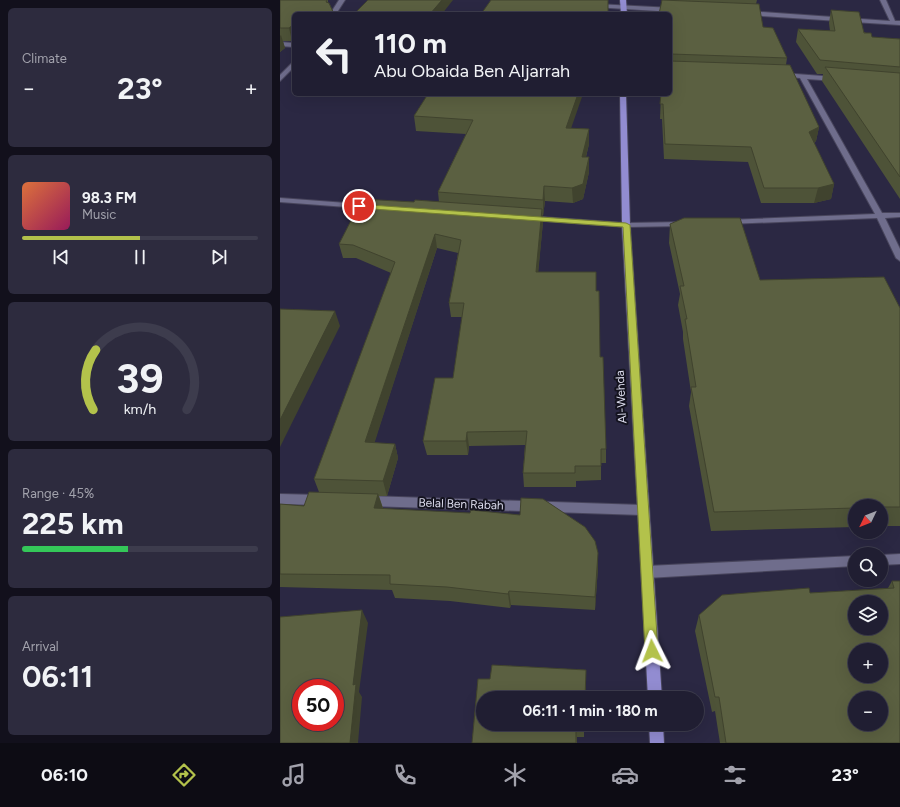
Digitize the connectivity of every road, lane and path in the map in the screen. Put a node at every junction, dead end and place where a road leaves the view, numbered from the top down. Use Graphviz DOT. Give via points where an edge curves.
graph roads {
  1 [pos="342,0"];
  2 [pos="623,0"];
  3 [pos="883,0"];
  4 [pos="593,6"];
  5 [pos="624,8"];
  6 [pos="678,10"];
  7 [pos="334,12"];
  8 [pos="624,12"];
  9 [pos="740,13"];
  10 [pos="893,22"];
  11 [pos="900,23"];
  12 [pos="280,44"];
  13 [pos="292,45"];
  14 [pos="292,65"];
  15 [pos="779,75"];
  16 [pos="802,76"];
  17 [pos="280,79"];
  18 [pos="840,79"];
  19 [pos="623,96"];
  20 [pos="280,200"];
  21 [pos="382,207"];
  22 [pos="900,215"];
  23 [pos="880,216"];
  24 [pos="524,218"];
  25 [pos="719,222"];
  26 [pos="696,223"];
  27 [pos="626,225"];
  28 [pos="900,258"];
  29 [pos="280,499"];
  30 [pos="327,500"];
  31 [pos="359,501"];
  32 [pos="642,510"];
  33 [pos="900,559"];
  34 [pos="888,560"];
  35 [pos="848,561"];
  36 [pos="647,572"];
  37 [pos="655,691"];
  38 [pos="656,731"];
  39 [pos="657,743"];
  1 -- 7 [label="street"];
  2 -- 5 [label="main road"];
  3 -- 10 [label="street"];
  4 -- 5 [label="street"];
  5 -- 6 [label="street"];
  5 -- 8 [label="main road"];
  9 -- 10 [label="street"];
  10 -- 11 [label="street"];
  12 -- 13 [label="street"];
  14 -- 17 [label="street"];
  15 -- 16 [label="street"];
  16 -- 18 [label="street"];
  16 -- 23 [label="street"];
  19 -- 27 [label="main road, Al-Wehda"];
  20 -- 21 [label="street"];
  22 -- 23 [label="street"];
  23 -- 25 [label="street"];
  23 -- 28 [label="street"];
  24 -- 27 [label="street"];
  26 -- 27 [label="street"];
  27 -- 32 [label="main road, Al-Wehda"];
  29 -- 30 [label="street"];
  31 -- 32 [label="street, Belal Ben Rabah"];
  32 -- 36 [label="main road, Al-Wehda"];
  33 -- 34 [label="street"];
  35 -- 36 [label="street"];
  36 -- 37 [label="main road, Al-Wehda"];
  38 -- 39 [label="main road"];
}
